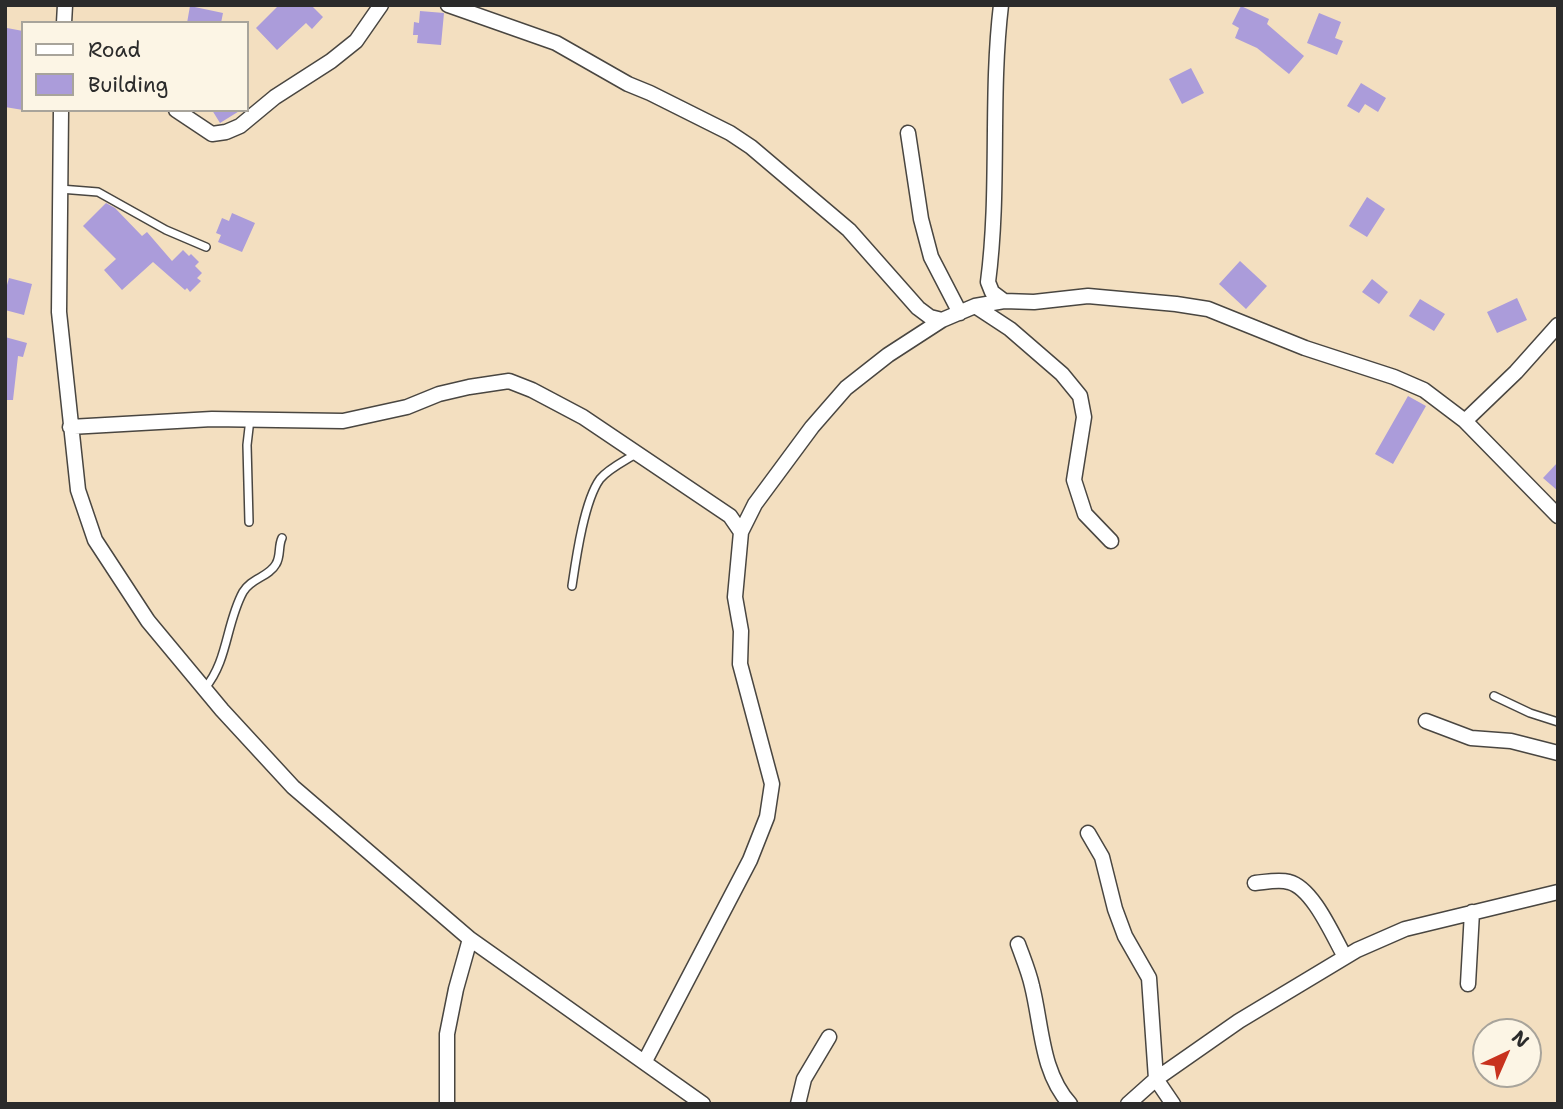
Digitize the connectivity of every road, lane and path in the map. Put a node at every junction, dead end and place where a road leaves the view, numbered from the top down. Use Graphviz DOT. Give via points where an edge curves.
graph roads {
  1 [pos="381,5"];
  2 [pos="448,5"];
  3 [pos="1000,5"];
  4 [pos="61,112"];
  5 [pos="179,112"];
  6 [pos="908,133"];
  7 [pos="60,189"];
  8 [pos="206,247"];
  9 [pos="1004,302"];
  10 [pos="975,306"];
  11 [pos="960,313"];
  12 [pos="942,320"];
  13 [pos="1558,324"];
  14 [pos="250,419"];
  15 [pos="1465,421"];
  16 [pos="70,427"];
  17 [pos="638,453"];
  18 [pos="1558,516"];
  19 [pos="249,522"];
  20 [pos="741,533"];
  21 [pos="282,538"];
  22 [pos="1111,541"];
  23 [pos="572,586"];
  24 [pos="204,689"];
  25 [pos="1494,696"];
  26 [pos="1426,721"];
  27 [pos="1558,722"];
  28 [pos="1558,753"];
  29 [pos="1088,833"];
  30 [pos="1255,883"];
  31 [pos="1558,892"];
  32 [pos="1472,912"];
  33 [pos="470,939"];
  34 [pos="1018,944"];
  35 [pos="1345,957"];
  36 [pos="1468,984"];
  37 [pos="830,1037"];
  38 [pos="645,1061"];
  39 [pos="1156,1079"];
  40 [pos="447,1104"];
  41 [pos="703,1104"];
  42 [pos="798,1104"];
  43 [pos="1070,1104"];
  44 [pos="1128,1104"];
  45 [pos="1173,1104"];
  1 -- 5 [label="street" via="356,41 240,126 215,135"];
  2 -- 12 [label="street" via="556,43 730,133 849,230 918,308"];
  3 -- 9 [label="street" via="988,282"];
  4 -- 7 [label="street"];
  6 -- 11 [label="street" via="931,257"];
  7 -- 8 [label="lane" via="99,192"];
  7 -- 16 [label="street" via="59,312"];
  9 -- 10 [label="street"];
  9 -- 15 [label="street" via="1088,296 1208,310 1394,377 1424,390"];
  10 -- 11 [label="street"];
  10 -- 22 [label="street" via="1010,329 1080,396 1084,417 1076,489 1085,514"];
  11 -- 12 [label="street"];
  12 -- 20 [label="street" via="846,388 755,504"];
  13 -- 15 [label="street"];
  14 -- 16 [label="street"];
  14 -- 17 [label="street" via="343,421 407,407 439,394 509,381 583,417"];
  14 -- 19 [label="lane"];
  15 -- 18 [label="street"];
  16 -- 24 [label="street" via="78,490 95,540 148,621"];
  17 -- 20 [label="street" via="730,516"];
  17 -- 23 [label="lane" via="608,471 596,488"];
  20 -- 38 [label="street" via="734,597 741,631 740,664 772,784 767,817 750,860"];
  21 -- 24 [label="lane" via="278,562 244,591 226,634 220,665"];
  24 -- 33 [label="street" via="293,787"];
  25 -- 27 [label="lane"];
  26 -- 28 [label="street" via="1471,738 1511,741"];
  29 -- 39 [label="street" via="1102,857 1125,936 1149,978"];
  30 -- 35 [label="street" via="1287,881 1300,886"];
  31 -- 32 [label="street"];
  32 -- 35 [label="street" via="1405,929"];
  32 -- 36 [label="street"];
  33 -- 38 [label="street"];
  33 -- 40 [label="street" via="447,1034"];
  34 -- 43 [label="street" via="1032,985 1047,1062"];
  35 -- 39 [label="street" via="1239,1021"];
  37 -- 42 [label="street" via="804,1079"];
  38 -- 41 [label="street"];
  39 -- 44 [label="street"];
  39 -- 45 [label="street"];
}
